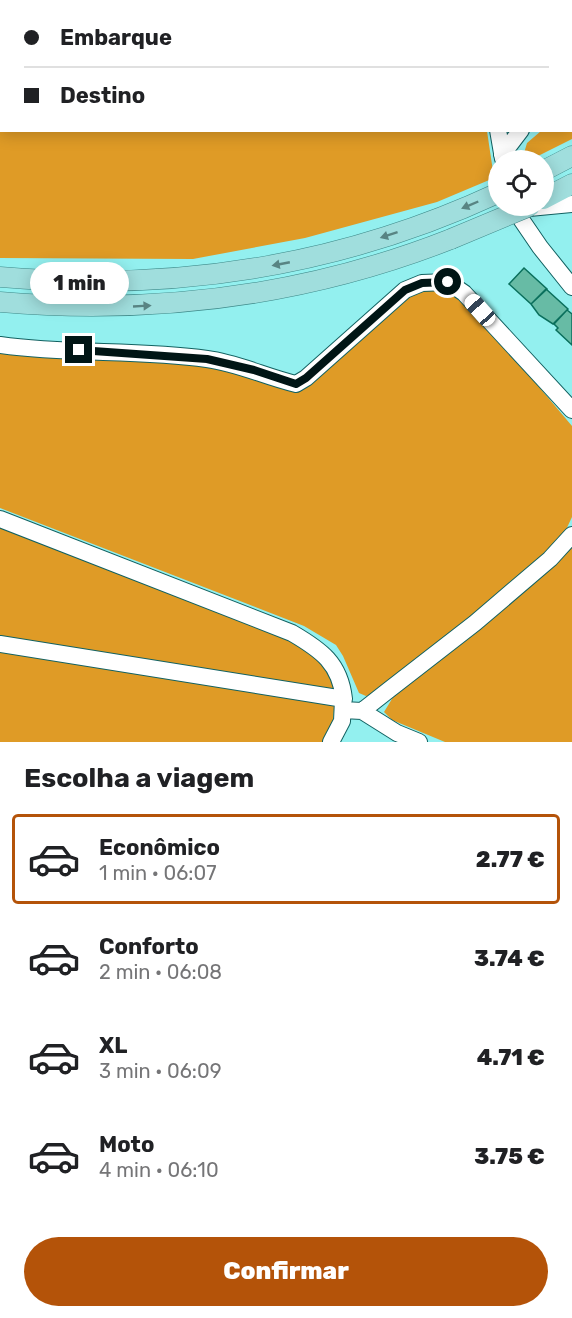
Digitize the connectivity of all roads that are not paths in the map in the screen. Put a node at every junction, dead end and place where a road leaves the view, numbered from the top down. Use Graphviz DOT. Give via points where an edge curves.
graph roads {
  1 [pos="499,132"];
  2 [pos="520,132"];
  3 [pos="502,150"];
  4 [pos="508,150"];
  5 [pos="572,156"];
  6 [pos="554,165"];
  7 [pos="572,184"];
  8 [pos="554,193"];
  9 [pos="488,197"];
  10 [pos="572,204"];
  11 [pos="554,205"];
  12 [pos="499,216"];
  13 [pos="523,216"];
  14 [pos="0,278"];
  15 [pos="572,287"];
  16 [pos="0,302"];
  17 [pos="0,345"];
  18 [pos="572,410"];
  19 [pos="0,519"];
  20 [pos="572,535"];
  21 [pos="0,644"];
  22 [pos="343,704"];
  23 [pos="362,711"];
  24 [pos="331,742"];
  25 [pos="419,742"];
  1 -- 3 [label="street"];
  2 -- 4 [label="street"];
  5 -- 6 [label="main road"];
  7 -- 8 [label="main road"];
  9 -- 14 [label="main road, one-way" via="334,252 284,264 178,279 106,282"];
  10 -- 11 [label="street"];
  16 -- 12 [label="main road, one-way, bridge" via="106,307 244,296 351,273 451,239"];
  13 -- 15 [label="street" via="540,247"];
  17 -- 18 [label="street" via="207,359 296,384 405,290 422,283 448,282 464,293"];
  19 -- 22 [label="street" via="292,633 328,658 342,681"];
  20 -- 23 [label="street" via="475,623"];
  21 -- 22 [label="street"];
  22 -- 23 [label="street"];
  22 -- 24 [label="street" via="342,721"];
  23 -- 25 [label="street"];
}
